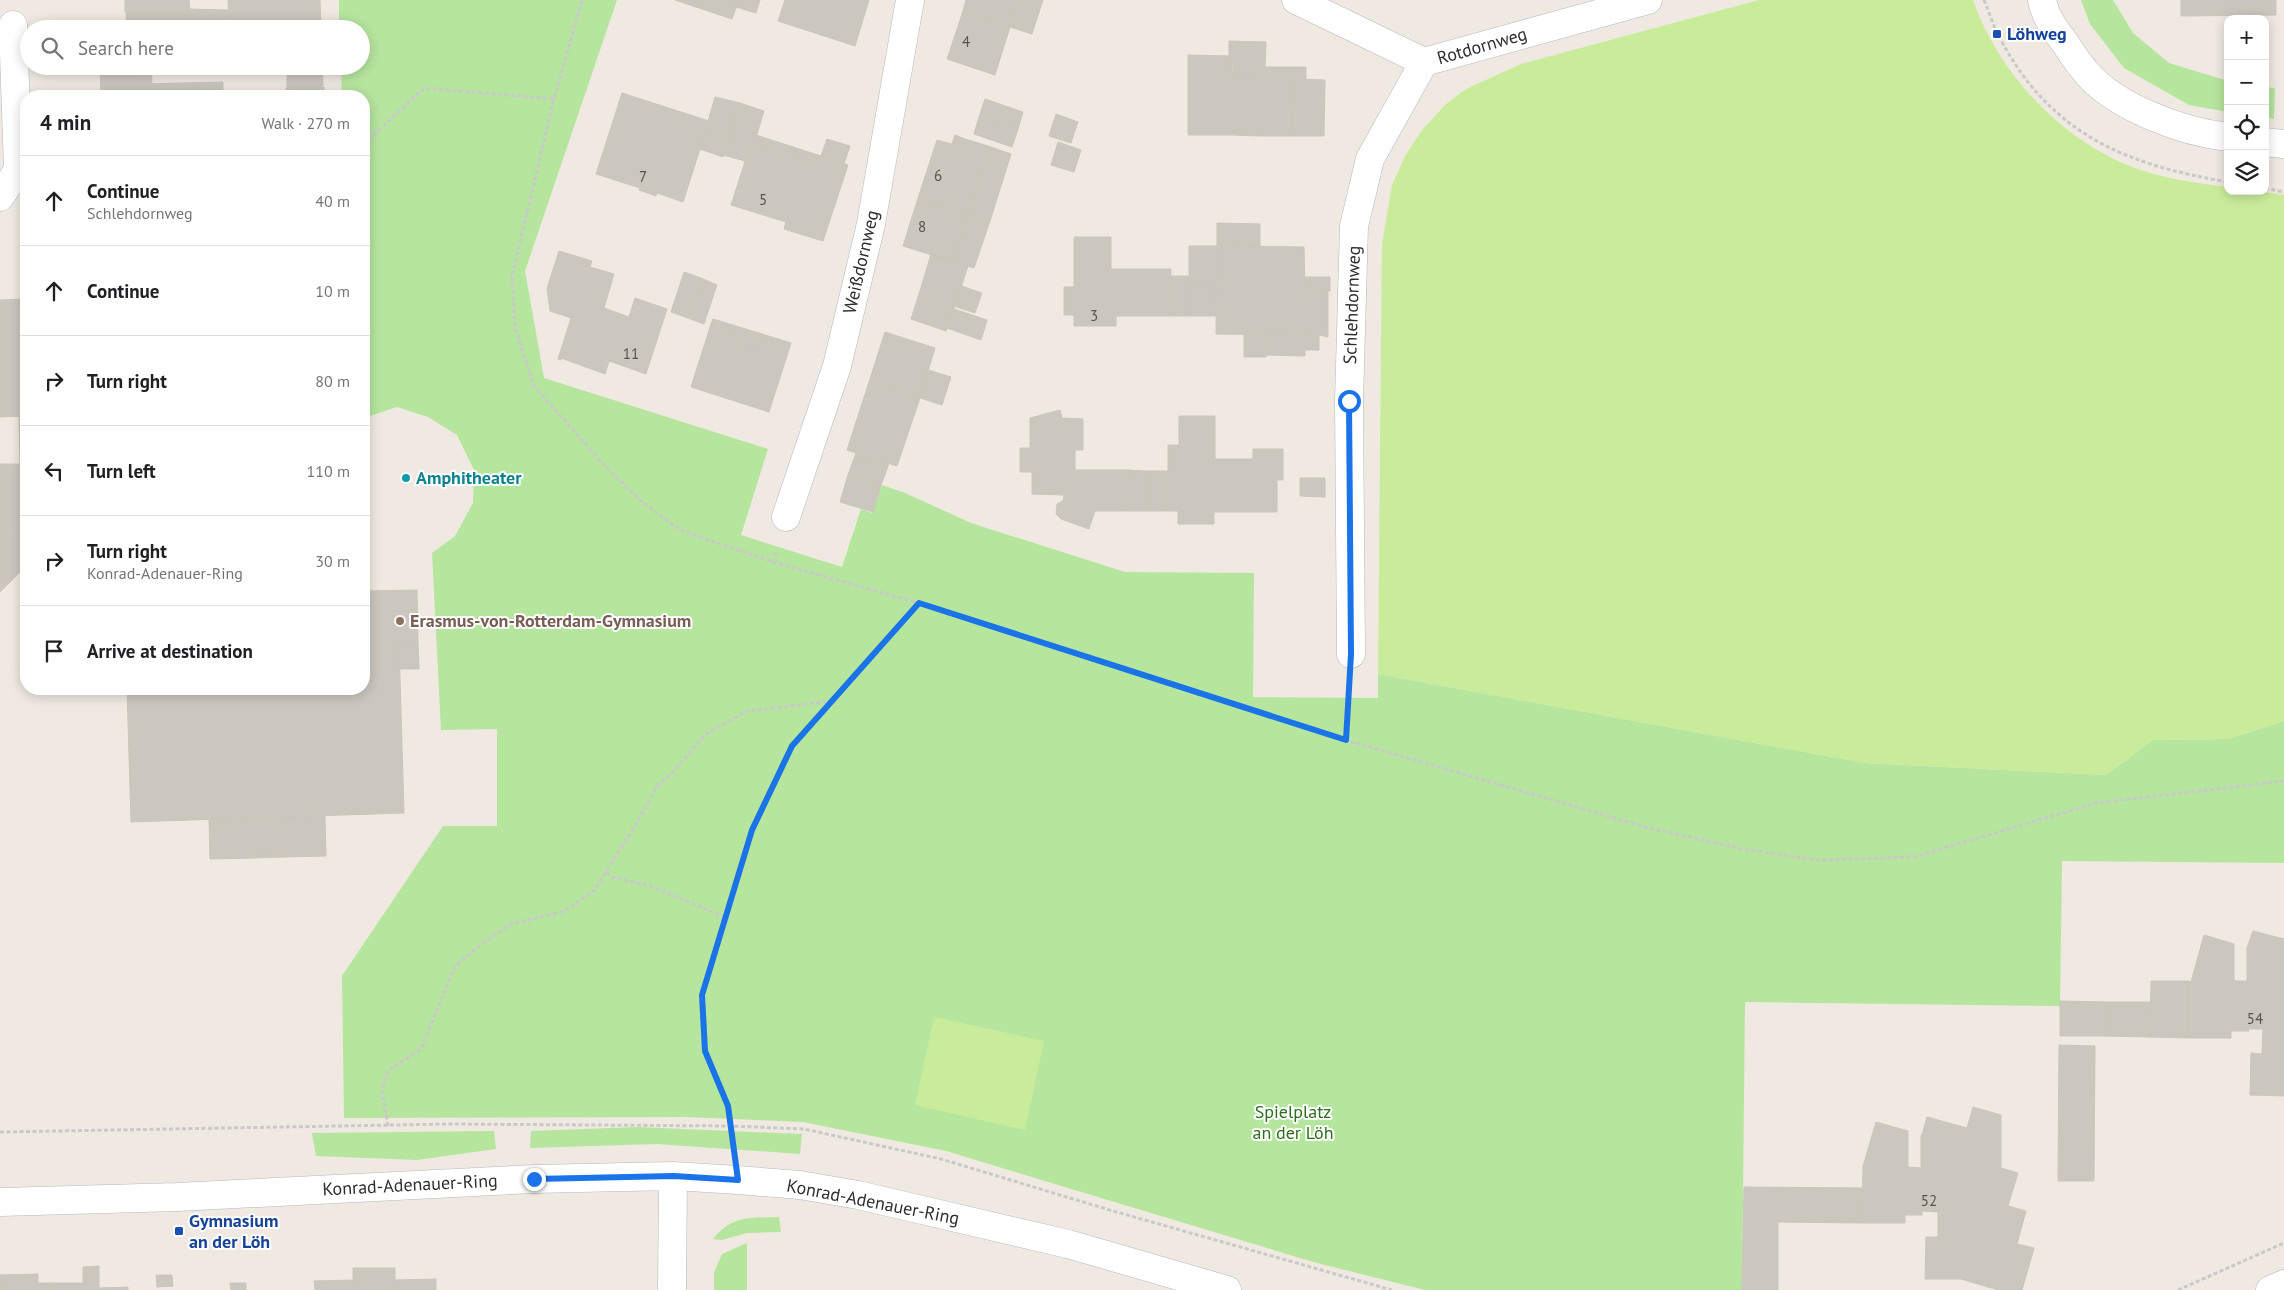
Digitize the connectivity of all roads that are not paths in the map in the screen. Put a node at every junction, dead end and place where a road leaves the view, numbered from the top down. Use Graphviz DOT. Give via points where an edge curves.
graph roads {
  1 [pos="910,0"];
  2 [pos="1296,0"];
  3 [pos="1648,0"];
  4 [pos="2042,0"];
  5 [pos="12,25"];
  6 [pos="1424,62"];
  7 [pos="2224,137"];
  8 [pos="2269,142"];
  9 [pos="2284,144"];
  10 [pos="0,197"];
  11 [pos="786,517"];
  12 [pos="1351,654"];
  13 [pos="674,1176"];
  14 [pos="0,1202"];
  15 [pos="2284,1284"];
  16 [pos="672,1290"];
  17 [pos="1227,1290"];
  18 [pos="2270,1290"];
  1 -- 11 [label="street, Weißdornweg" via="869,234 836,366"];
  2 -- 6 [label="street, Rotdornweg"];
  3 -- 6 [label="street, Rotdornweg"];
  4 -- 7 [label="street" via="2045,16 2086,72 2110,92 2137,109 2171,124 2206,135"];
  5 -- 10 [label="street" via="18,170"];
  6 -- 12 [label="street, Schlehdornweg" via="1370,159 1354,226 1349,401"];
  8 -- 9 [label="street"];
  13 -- 14 [label="street, Konrad-Adenauer-Ring"];
  13 -- 16 [label="street"];
  13 -- 17 [label="street, Konrad-Adenauer-Ring" via="800,1186 858,1196 1068,1244"];
  15 -- 18 [label="street"];
}
